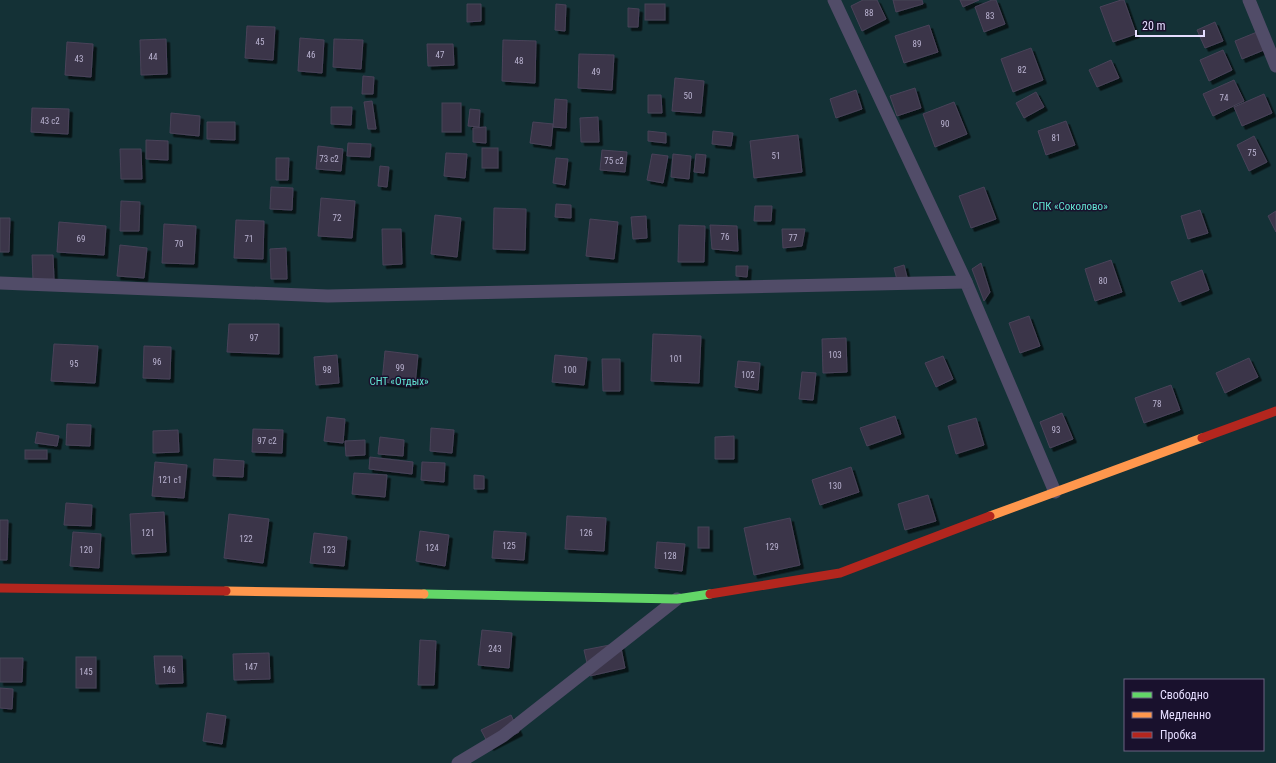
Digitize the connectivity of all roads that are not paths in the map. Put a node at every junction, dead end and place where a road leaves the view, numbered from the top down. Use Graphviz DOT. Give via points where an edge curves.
graph roads {
  1 [pos="834,0"];
  2 [pos="1249,0"];
  3 [pos="1276,66"];
  4 [pos="966,282"];
  5 [pos="0,283"];
  6 [pos="1276,411"];
  7 [pos="1055,492"];
  8 [pos="0,588"];
  9 [pos="677,599"];
  10 [pos="458,763"];
  1 -- 4 [label="lane"];
  2 -- 3 [label="lane"];
  4 -- 5 [label="lane" via="328,296"];
  4 -- 7 [label="lane"];
  6 -- 7 [label="street"];
  7 -- 9 [label="street" via="840,573"];
  8 -- 9 [label="street" via="559,595"];
  9 -- 10 [label="lane" via="503,736"];
}
